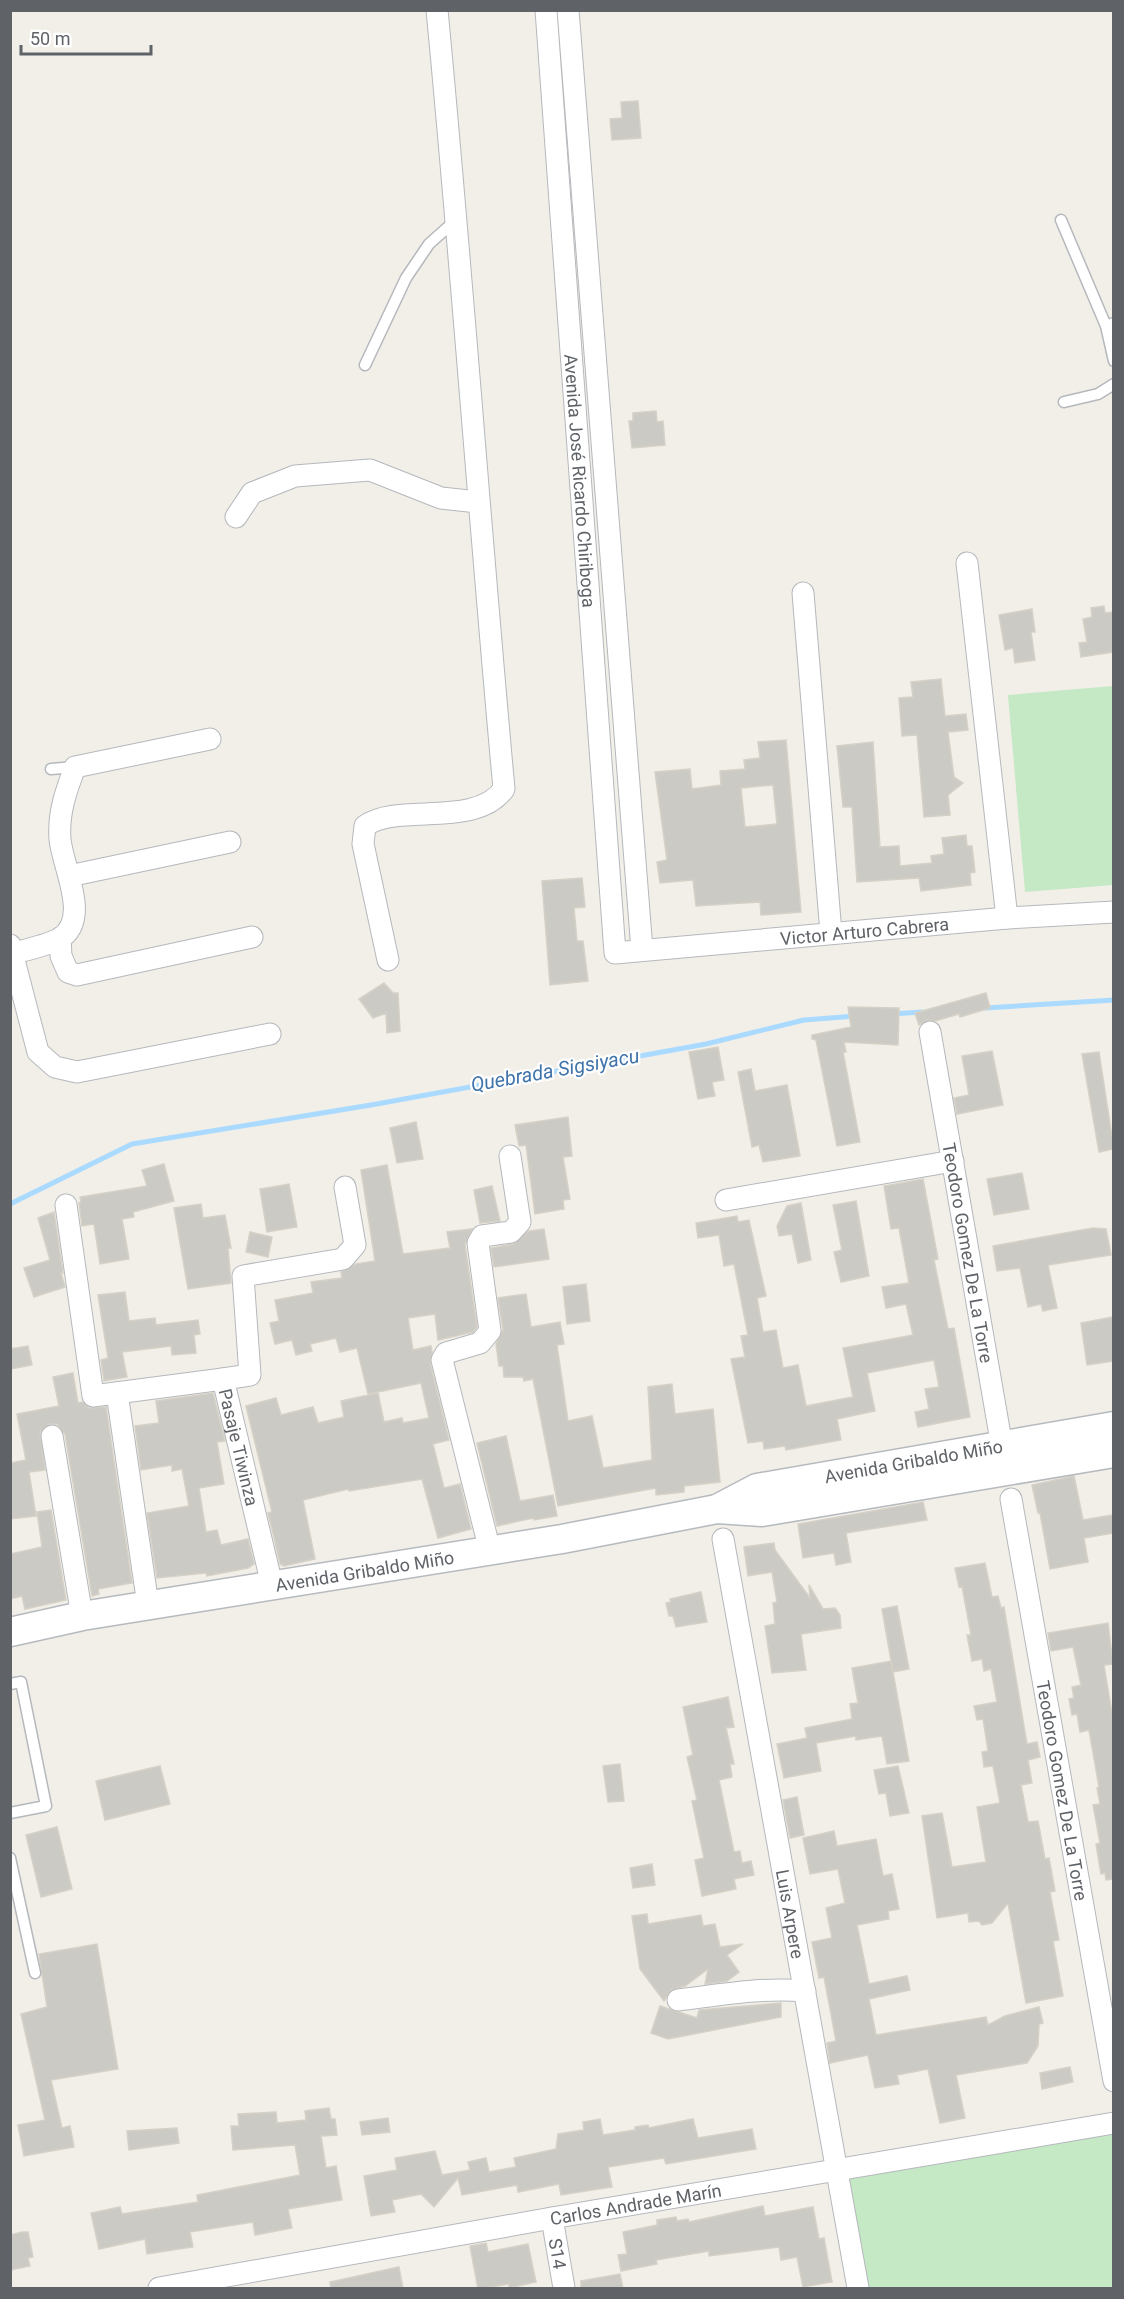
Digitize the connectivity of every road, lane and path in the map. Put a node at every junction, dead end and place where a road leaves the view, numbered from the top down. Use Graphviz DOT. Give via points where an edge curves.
graph roads {
  1 [pos="436,10"];
  2 [pos="546,10"];
  3 [pos="568,10"];
  4 [pos="457,219"];
  5 [pos="1061,220"];
  6 [pos="591,300"];
  7 [pos="567,304"];
  8 [pos="1109,324"];
  9 [pos="1113,361"];
  10 [pos="365,365"];
  11 [pos="1113,384"];
  12 [pos="1064,402"];
  13 [pos="478,502"];
  14 [pos="236,517"];
  15 [pos="610,539"];
  16 [pos="585,542"];
  17 [pos="967,562"];
  18 [pos="803,593"];
  19 [pos="210,739"];
  20 [pos="75,767"];
  21 [pos="51,769"];
  22 [pos="230,842"];
  23 [pos="69,876"];
  24 [pos="1113,912"];
  25 [pos="1007,918"];
  26 [pos="831,933"];
  27 [pos="252,937"];
  28 [pos="60,938"];
  29 [pos="642,950"];
  30 [pos="11,951"];
  31 [pos="615,953"];
  32 [pos="388,960"];
  33 [pos="930,1032"];
  34 [pos="270,1034"];
  35 [pos="510,1156"];
  36 [pos="952,1161"];
  37 [pos="345,1187"];
  38 [pos="726,1200"];
  39 [pos="66,1204"];
  40 [pos="223,1379"];
  41 [pos="117,1393"];
  42 [pos="1113,1426"];
  43 [pos="52,1436"];
  44 [pos="1113,1453"];
  45 [pos="1004,1458"];
  46 [pos="1011,1499"];
  47 [pos="723,1539"];
  48 [pos="490,1551"];
  49 [pos="272,1586"];
  50 [pos="148,1605"];
  51 [pos="82,1616"];
  52 [pos="10,1632"];
  53 [pos="10,1684"];
  54 [pos="10,1813"];
  55 [pos="10,1858"];
  56 [pos="35,1973"];
  57 [pos="805,1991"];
  58 [pos="678,2000"];
  59 [pos="1113,2081"];
  60 [pos="1113,2123"];
  61 [pos="838,2170"];
  62 [pos="552,2218"];
  63 [pos="263,2280"];
  64 [pos="159,2289"];
  65 [pos="564,2289"];
  66 [pos="858,2289"];
  1 -- 4 [label="street"];
  2 -- 7 [label="street, Avenida José Ricardo Chiriboga"];
  3 -- 6 [label="street, Avenida José Ricardo Chiriboga"];
  4 -- 10 [label="lane" via="429,244 406,278"];
  4 -- 13 [label="street"];
  5 -- 8 [label="lane"];
  6 -- 7 [label="street"];
  6 -- 15 [label="street, Avenida José Ricardo Chiriboga"];
  7 -- 16 [label="street, Avenida José Ricardo Chiriboga"];
  8 -- 9 [label="lane"];
  11 -- 12 [label="lane" via="1098,394"];
  13 -- 14 [label="street" via="441,498 370,470 295,476 252,493"];
  13 -- 32 [label="street" via="504,789 483,806 428,816 382,818 365,826 363,844"];
  15 -- 16 [label="street"];
  15 -- 29 [label="street, Avenida José Ricardo Chiriboga"];
  16 -- 31 [label="street, Avenida José Ricardo Chiriboga"];
  17 -- 25 [label="street"];
  18 -- 26 [label="street"];
  19 -- 20 [label="street"];
  20 -- 21 [label="lane"];
  20 -- 23 [label="street" via="61,806 60,840"];
  22 -- 23 [label="street"];
  23 -- 28 [label="street" via="75,904 72,924"];
  24 -- 25 [label="street, Victor Arturo Cabrera"];
  25 -- 26 [label="street, Victor Arturo Cabrera"];
  26 -- 29 [label="street, Victor Arturo Cabrera"];
  27 -- 28 [label="street" via="77,975 68,972 61,956"];
  28 -- 30 [label="street"];
  29 -- 31 [label="street, Victor Arturo Cabrera"];
  30 -- 34 [label="street" via="38,1052 55,1067 76,1072"];
  33 -- 36 [label="street, Teodoro Gomez De La Torre"];
  35 -- 48 [label="street" via="520,1222 511,1232 482,1236 478,1244 490,1331 480,1343 446,1353 442,1360"];
  36 -- 38 [label="street"];
  36 -- 45 [label="street, Teodoro Gomez De La Torre"];
  37 -- 40 [label="street" via="355,1245 352,1251 338,1260 243,1276 250,1375"];
  39 -- 41 [label="street, Pasaje Tiwinza" via="93,1396"];
  40 -- 41 [label="street, Pasaje Tiwinza"];
  40 -- 49 [label="street, Pasaje Tiwinza"];
  41 -- 50 [label="street"];
  42 -- 45 [label="street, Avenida Gribaldo Miño"];
  43 -- 51 [label="street"];
  44 -- 45 [label="street, Avenida Gribaldo Miño"];
  45 -- 48 [label="street, Avenida Gribaldo Miño" via="762,1512 717,1509"];
  46 -- 59 [label="street, Teodoro Gomez De La Torre"];
  47 -- 57 [label="street, Luis Arpere"];
  48 -- 49 [label="street, Avenida Gribaldo Miño"];
  49 -- 50 [label="street, Avenida Gribaldo Miño"];
  50 -- 51 [label="street, Avenida Gribaldo Miño"];
  51 -- 52 [label="street, Avenida Gribaldo Miño"];
  53 -- 54 [label="lane" via="21,1682 46,1806"];
  55 -- 56 [label="lane"];
  57 -- 58 [label="street" via="785,1989"];
  57 -- 61 [label="street, Luis Arpere"];
  60 -- 61 [label="street, Carlos Andrade Marín"];
  61 -- 62 [label="street, Carlos Andrade Marín"];
  61 -- 66 [label="street, Luis Arpere"];
  62 -- 63 [label="street, Carlos Andrade Marín"];
  62 -- 65 [label="street, S14"];
  63 -- 64 [label="street, Carlos Andrade Marín"];
}
